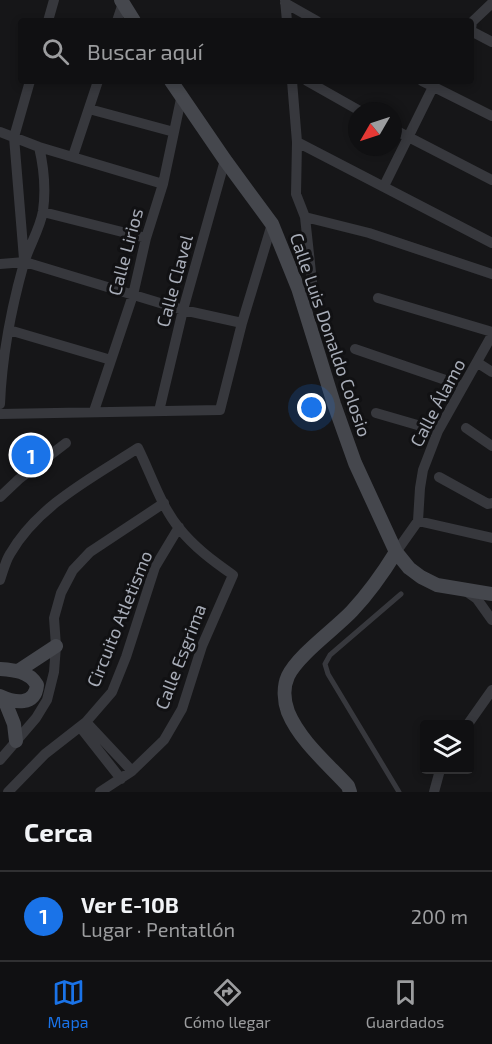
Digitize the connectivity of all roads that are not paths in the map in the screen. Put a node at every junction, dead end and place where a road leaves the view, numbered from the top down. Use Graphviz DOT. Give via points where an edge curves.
graph roads {
  1 [pos="54,0"];
  2 [pos="123,1"];
  3 [pos="285,2"];
  4 [pos="492,3"];
  5 [pos="49,18"];
  6 [pos="118,18"];
  7 [pos="132,18"];
  8 [pos="287,18"];
  9 [pos="312,18"];
  10 [pos="474,20"];
  11 [pos="474,32"];
  12 [pos="492,42"];
  13 [pos="29,84"];
  14 [pos="97,84"];
  15 [pos="173,84"];
  16 [pos="292,84"];
  17 [pos="312,84"];
  18 [pos="428,84"];
  19 [pos="433,87"];
  20 [pos="182,99"];
  21 [pos="348,104"];
  22 [pos="89,108"];
  23 [pos="492,116"];
  24 [pos="0,132"];
  25 [pos="174,132"];
  26 [pos="402,134"];
  27 [pos="14,137"];
  28 [pos="408,138"];
  29 [pos="297,142"];
  30 [pos="39,147"];
  31 [pos="73,156"];
  32 [pos="225,160"];
  33 [pos="492,180"];
  34 [pos="163,184"];
  35 [pos="384,186"];
  36 [pos="43,212"];
  37 [pos="305,217"];
  38 [pos="272,224"];
  39 [pos="146,238"];
  40 [pos="492,243"];
  41 [pos="25,262"];
  42 [pos="0,264"];
  43 [pos="492,274"];
  44 [pos="133,295"];
  45 [pos="378,298"];
  46 [pos="183,310"];
  47 [pos="305,313"];
  48 [pos="242,323"];
  49 [pos="9,330"];
  50 [pos="492,334"];
  51 [pos="355,349"];
  52 [pos="111,360"];
  53 [pos="477,363"];
  54 [pos="492,372"];
  55 [pos="463,386"];
  56 [pos="0,404"];
  57 [pos="94,411"];
  58 [pos="159,411"];
  59 [pos="376,413"];
  60 [pos="0,414"];
  61 [pos="466,428"];
  62 [pos="438,431"];
  63 [pos="66,443"];
  64 [pos="492,446"];
  65 [pos="439,477"];
  66 [pos="0,497"];
  67 [pos="164,503"];
  68 [pos="492,503"];
  69 [pos="418,521"];
  70 [pos="178,527"];
  71 [pos="492,538"];
  72 [pos="396,552"];
  73 [pos="0,580"];
  74 [pos="464,589"];
  75 [pos="401,594"];
  76 [pos="492,594"];
  77 [pos="492,620"];
  78 [pos="56,646"];
  79 [pos="0,669"];
  80 [pos="18,671"];
  81 [pos="492,690"];
  82 [pos="2,698"];
  83 [pos="471,720"];
  84 [pos="83,725"];
  85 [pos="16,741"];
  86 [pos="0,760"];
  87 [pos="132,771"];
  88 [pos="439,774"];
  89 [pos="121,779"];
  90 [pos="8,792"];
  91 [pos="100,792"];
  92 [pos="350,792"];
  93 [pos="399,792"];
  94 [pos="434,792"];
  1 -- 5 [label="street"];
  2 -- 6 [label="street"];
  2 -- 7 [label="street"];
  3 -- 8 [label="street"];
  3 -- 9 [label="street"];
  4 -- 10 [label="street"];
  11 -- 12 [label="street"];
  13 -- 27 [label="street"];
  14 -- 22 [label="street"];
  15 -- 20 [label="street, Calle Luis Donaldo Colosio"];
  16 -- 29 [label="street"];
  17 -- 21 [label="street"];
  18 -- 19 [label="street"];
  19 -- 23 [label="street"];
  19 -- 28 [label="street"];
  20 -- 25 [label="street, Calle Lirios"];
  20 -- 32 [label="street, Calle Luis Donaldo Colosio"];
  22 -- 25 [label="street"];
  22 -- 31 [label="street"];
  24 -- 27 [label="street"];
  25 -- 34 [label="street, Calle Lirios"];
  26 -- 28 [label="street"];
  27 -- 30 [label="street"];
  27 -- 41 [label="street"];
  28 -- 33 [label="street"];
  28 -- 35 [label="street"];
  29 -- 35 [label="street"];
  29 -- 37 [label="street" via="296,194"];
  30 -- 31 [label="street"];
  30 -- 36 [label="street" via="45,172"];
  31 -- 34 [label="street"];
  32 -- 38 [label="street, Calle Luis Donaldo Colosio"];
  32 -- 46 [label="street, Calle Clavel"];
  34 -- 39 [label="street, Calle Lirios"];
  35 -- 40 [label="street"];
  36 -- 39 [label="street"];
  36 -- 41 [label="street"];
  37 -- 43 [label="street" via="369,233"];
  37 -- 47 [label="street" via="313,291"];
  38 -- 47 [label="street, Calle Luis Donaldo Colosio"];
  38 -- 48 [label="street"];
  39 -- 44 [label="street, Calle Lirios"];
  41 -- 42 [label="street"];
  41 -- 44 [label="street"];
  41 -- 49 [label="street"];
  44 -- 46 [label="street"];
  44 -- 52 [label="street, Calle Lirios"];
  45 -- 50 [label="street"];
  46 -- 48 [label="street"];
  46 -- 58 [label="street, Calle Clavel"];
  47 -- 72 [label="street, Calle Luis Donaldo Colosio" via="355,463"];
  48 -- 58 [label="street" via="220,410"];
  49 -- 52 [label="street"];
  49 -- 56 [label="street"];
  50 -- 53 [label="street, Calle Álamo"];
  51 -- 55 [label="street"];
  52 -- 57 [label="street, Calle Lirios"];
  53 -- 54 [label="street"];
  53 -- 55 [label="street, Calle Álamo"];
  55 -- 62 [label="street, Calle Álamo"];
  57 -- 58 [label="street"];
  57 -- 60 [label="street"];
  59 -- 62 [label="street"];
  61 -- 64 [label="street"];
  62 -- 69 [label="street, Calle Álamo" via="423,470"];
  63 -- 66 [label="street"];
  65 -- 68 [label="street"];
  67 -- 70 [label="street"];
  67 -- 73 [label="street" via="138,448 46,511 9,555"];
  67 -- 78 [label="street, Circuito Atletismo" via="90,552 73,570 54,618"];
  69 -- 71 [label="street"];
  69 -- 72 [label="street"];
  70 -- 84 [label="street, Circuito Atletismo" via="155,567 112,692"];
  70 -- 87 [label="street, Calle Esgrima" via="207,557 233,575 202,646 182,709 164,740"];
  72 -- 74 [label="street, Calle Luis Donaldo Colosio" via="421,577 437,585"];
  72 -- 92 [label="street" via="351,612 288,676 284,696 299,732"];
  74 -- 76 [label="street, Calle Luis Donaldo Colosio"];
  74 -- 77 [label="street"];
  75 -- 93 [label="lane" via="330,655 325,664 327,674"];
  78 -- 80 [label="street"];
  78 -- 85 [label="street, Circuito Atletismo" via="47,700"];
  79 -- 80 [label="street"];
  80 -- 82 [label="street" via="35,681 35,694 23,702"];
  81 -- 83 [label="street"];
  82 -- 85 [label="street" via="14,724"];
  84 -- 87 [label="street"];
  84 -- 89 [label="street"];
  84 -- 90 [label="street, Circuito Atletismo" via="45,754"];
  85 -- 86 [label="street, Circuito Atletismo"];
  87 -- 89 [label="street, Calle Esgrima"];
  88 -- 94 [label="street"];
  89 -- 91 [label="street, Calle Esgrima"];
}
